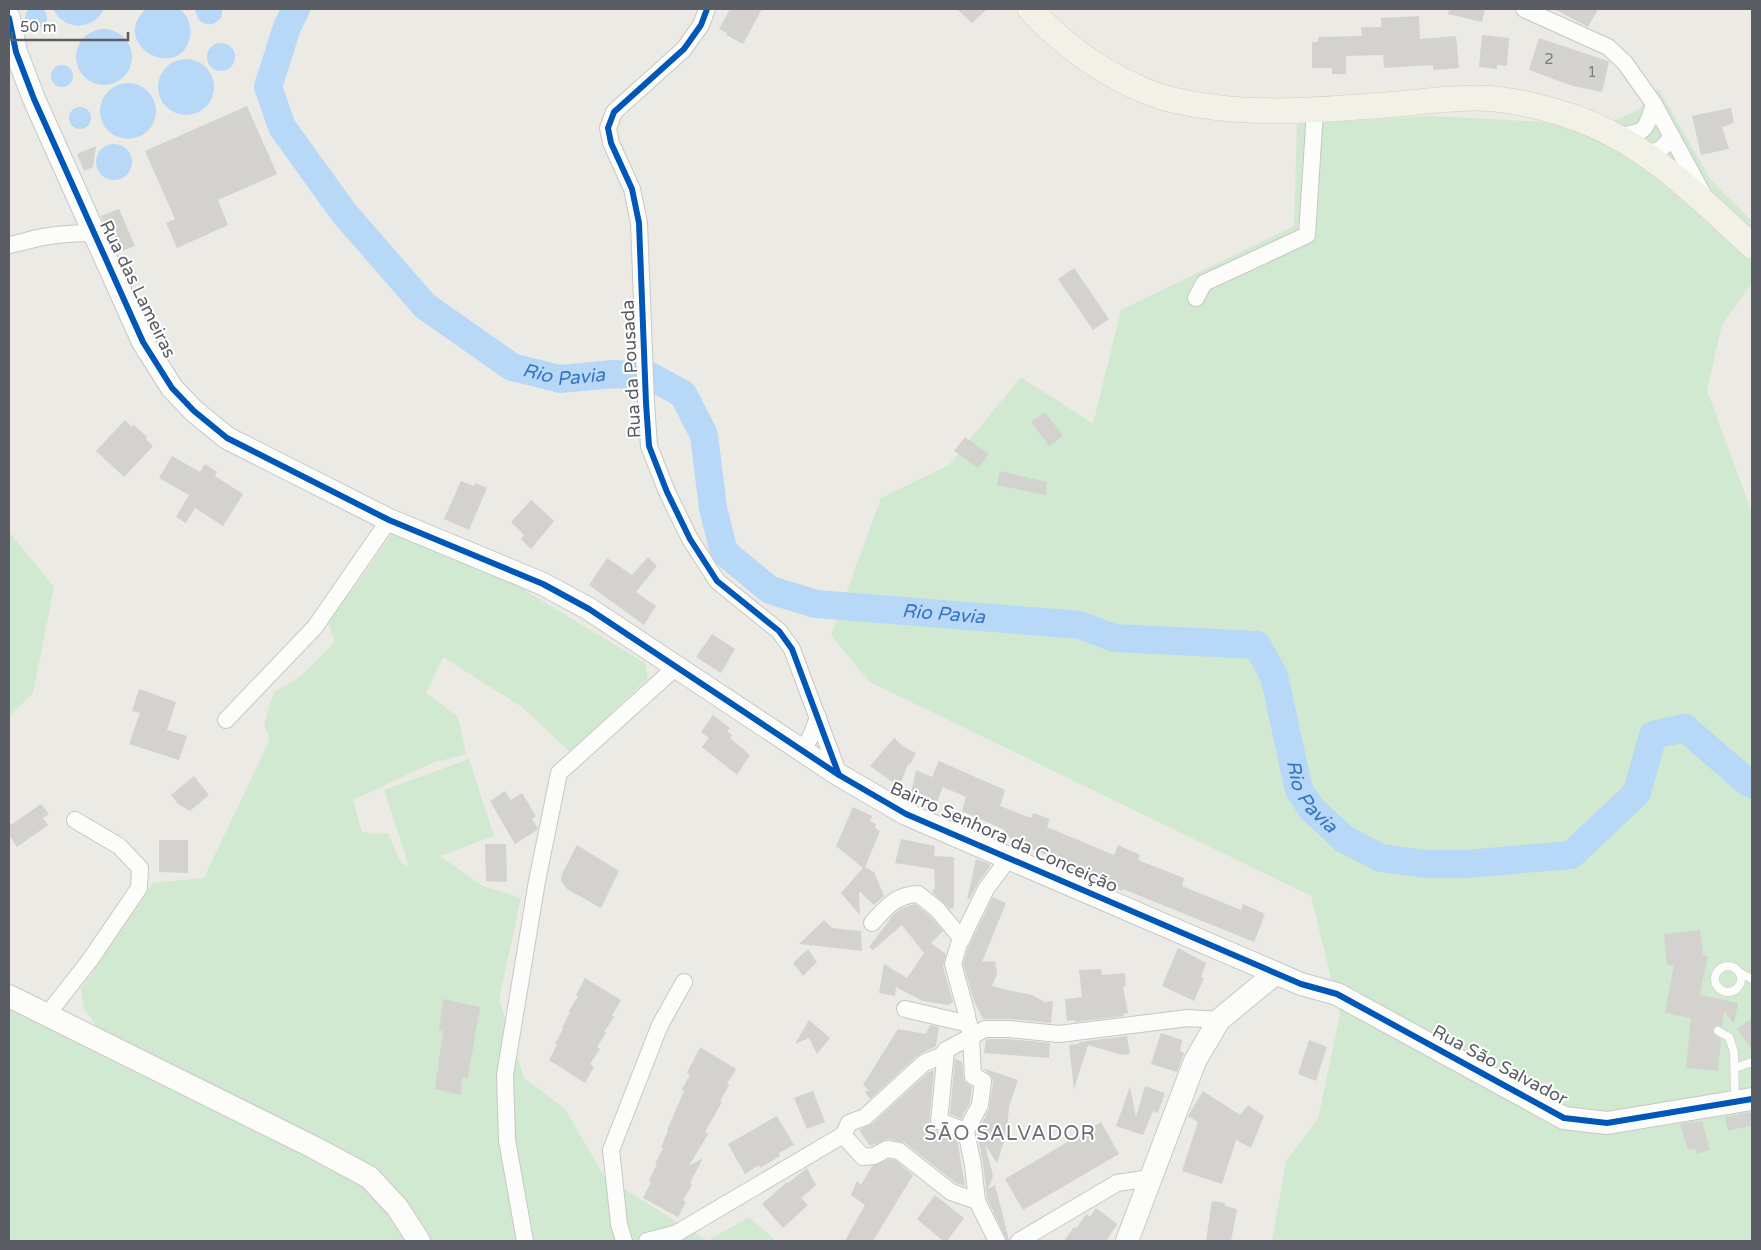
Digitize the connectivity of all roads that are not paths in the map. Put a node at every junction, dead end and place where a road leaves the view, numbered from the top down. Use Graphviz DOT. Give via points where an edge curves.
graph roads {
  1 [pos="707,9"];
  2 [pos="1030,9"];
  3 [pos="1531,10"];
  4 [pos="9,18"];
  5 [pos="1654,104"];
  6 [pos="1315,111"];
  7 [pos="1618,136"];
  8 [pos="1672,137"];
  9 [pos="1646,155"];
  10 [pos="1712,209"];
  11 [pos="94,233"];
  12 [pos="9,245"];
  13 [pos="1752,246"];
  14 [pos="1196,298"];
  15 [pos="389,520"];
  16 [pos="473,555"];
  17 [pos="676,668"];
  18 [pos="818,717"];
  19 [pos="226,720"];
  20 [pos="803,750"];
  21 [pos="838,774"];
  22 [pos="76,820"];
  23 [pos="1009,858"];
  24 [pos="872,923"];
  25 [pos="962,939"];
  26 [pos="1276,973"];
  27 [pos="1740,973"];
  28 [pos="1752,979"];
  29 [pos="684,982"];
  30 [pos="9,996"];
  31 [pos="905,1009"];
  32 [pos="47,1015"];
  33 [pos="1219,1020"];
  34 [pos="970,1030"];
  35 [pos="1718,1031"];
  36 [pos="946,1050"];
  37 [pos="1752,1062"];
  38 [pos="1735,1068"];
  39 [pos="1744,1100"];
  40 [pos="966,1131"];
  41 [pos="843,1135"];
  42 [pos="1150,1178"];
  43 [pos="977,1201"];
  44 [pos="419,1241"];
  45 [pos="525,1241"];
  46 [pos="624,1241"];
  47 [pos="647,1241"];
  48 [pos="997,1241"];
  49 [pos="1019,1241"];
  50 [pos="1127,1241"];
  1 -- 18 [label="street, Rua da Pousada" via="701,25 684,49 614,112 608,128 611,143 632,189 640,223 649,446 690,539 717,581 779,631 792,649"];
  2 -- 6 [label="main road" via="1076,53 1124,82 1163,98 1200,106"];
  3 -- 5 [label="street" via="1608,48 1625,63"];
  4 -- 11 [label="street, Rua das Lameiras" via="16,52 34,100"];
  5 -- 7 [label="street" via="1647,126 1636,134"];
  5 -- 8 [label="street"];
  5 -- 9 [label="street" via="1653,129"];
  6 -- 7 [label="main road" via="1478,98 1524,104 1568,116"];
  6 -- 14 [label="street" via="1307,234 1204,283"];
  7 -- 9 [label="main road"];
  8 -- 9 [label="street" via="1661,149"];
  8 -- 10 [label="street"];
  9 -- 10 [label="main road"];
  10 -- 13 [label="main road"];
  11 -- 12 [label="street" via="42,237"];
  11 -- 15 [label="street, Rua das Lameiras" via="143,342 172,388 194,411 236,443"];
  15 -- 16 [label="street, Rua das Lameiras"];
  15 -- 19 [label="street" via="315,627"];
  16 -- 17 [label="street, Bairro Senhora da Conceição" via="543,584 581,605"];
  17 -- 20 [label="street, Bairro Senhora da Conceição"];
  17 -- 45 [label="street" via="559,773 537,881 505,1075 507,1140"];
  18 -- 20 [label="street"];
  18 -- 21 [label="street, Rua da Pousada"];
  20 -- 21 [label="street, Bairro Senhora da Conceição"];
  21 -- 23 [label="street, Bairro Senhora da Conceição" via="906,814"];
  22 -- 32 [label="street" via="119,846 140,868 139,888 90,960"];
  23 -- 25 [label="street" via="986,889"];
  23 -- 26 [label="street, Bairro Senhora da Conceição"];
  24 -- 25 [label="street" via="894,900 918,894 937,909"];
  25 -- 34 [label="street" via="953,964"];
  26 -- 33 [label="street"];
  26 -- 39 [label="street, Rua São Salvador" via="1337,994 1564,1118 1607,1123"];
  27 -- 28 [label="lane"];
  29 -- 46 [label="street" via="660,1025 611,1150 619,1224"];
  30 -- 32 [label="street"];
  31 -- 34 [label="street"];
  32 -- 44 [label="street" via="369,1177 397,1207"];
  33 -- 34 [label="street" via="1188,1018 1059,1034 1009,1029"];
  33 -- 42 [label="street" via="1195,1061"];
  34 -- 36 [label="street"];
  34 -- 40 [label="street" via="973,1076 984,1081 980,1105"];
  35 -- 38 [label="lane" via="1729,1038"];
  36 -- 40 [label="street" via="939,1121"];
  36 -- 41 [label="street" via="913,1072 865,1117 850,1123"];
  37 -- 38 [label="lane"];
  38 -- 39 [label="lane"];
  40 -- 43 [label="street"];
  41 -- 43 [label="street" via="863,1156 874,1156 887,1149 899,1151 951,1192"];
  41 -- 47 [label="street" via="677,1233"];
  42 -- 49 [label="street" via="1117,1183"];
  42 -- 50 [label="street"];
  43 -- 48 [label="street"];
}
